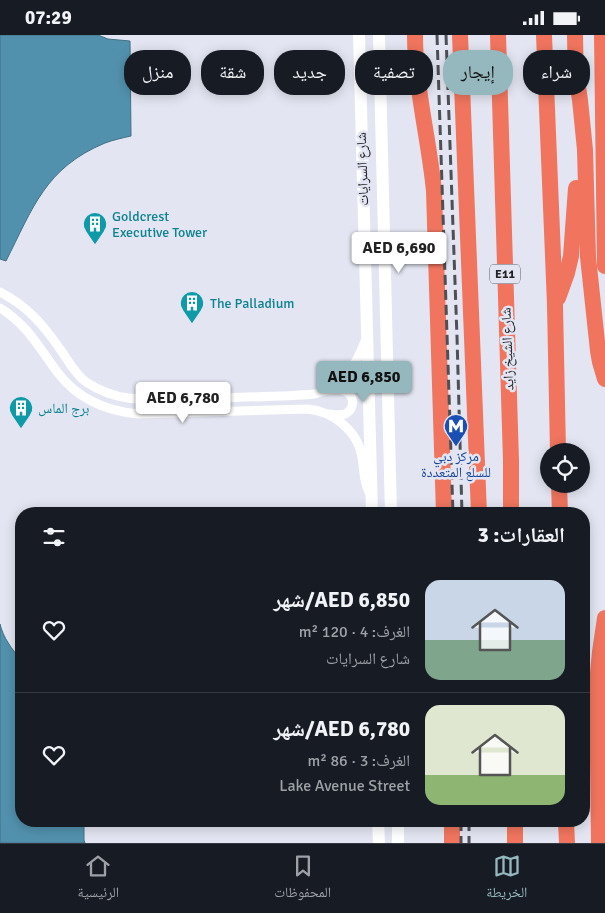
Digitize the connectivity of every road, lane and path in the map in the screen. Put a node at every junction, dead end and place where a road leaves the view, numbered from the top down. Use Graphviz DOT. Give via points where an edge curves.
graph roads {
  1 [pos="359,35"];
  2 [pos="379,35"];
  3 [pos="414,35"];
  4 [pos="460,35"];
  5 [pos="498,35"];
  6 [pos="544,35"];
  7 [pos="575,35"];
  8 [pos="602,35"];
  9 [pos="575,50"];
  10 [pos="576,95"];
  11 [pos="579,95"];
  12 [pos="605,266"];
  13 [pos="0,292"];
  14 [pos="555,305"];
  15 [pos="0,308"];
  16 [pos="368,334"];
  17 [pos="605,379"];
  18 [pos="329,390"];
  19 [pos="329,414"];
  20 [pos="558,443"];
  21 [pos="559,493"];
  22 [pos="372,495"];
  23 [pos="372,507"];
  24 [pos="390,507"];
  25 [pos="444,507"];
  26 [pos="479,507"];
  27 [pos="511,507"];
  28 [pos="560,507"];
  29 [pos="605,618"];
  30 [pos="378,827"];
  31 [pos="398,827"];
  32 [pos="452,827"];
  33 [pos="566,827"];
  34 [pos="379,843"];
  35 [pos="398,843"];
  36 [pos="452,843"];
  37 [pos="567,843"];
  38 [pos="599,843"];
  1 -- 16 [label="main road, شارع السرايات"];
  2 -- 24 [label="main road, شارع السرايات"];
  3 -- 25 [label="highway" via="415,66 434,191"];
  4 -- 26 [label="highway"];
  5 -- 27 [label="highway, شارع الشيخ زايد / E11"];
  6 -- 14 [label="highway"];
  7 -- 9 [label="highway"];
  8 -- 12 [label="highway"];
  10 -- 14 [label="highway" via="573,237 567,273"];
  11 -- 17 [label="highway" via="586,150 590,277 598,351"];
  13 -- 18 [label="street" via="26,308 39,321 86,382 112,395 158,399 308,395"];
  14 -- 20 [label="highway"];
  15 -- 19 [label="street" via="28,330 68,384 106,408 138,414 307,409"];
  16 -- 18 [label="street" via="355,364"];
  16 -- 22 [label="main road, شارع السرايات"];
  18 -- 19 [label="street" via="343,390 352,398 353,404 346,413"];
  19 -- 22 [label="street" via="352,432 357,441 363,459 365,483"];
  21 -- 28 [label="highway"];
  22 -- 23 [label="main road, شارع السرايات"];
  29 -- 38 [label="highway" via="597,683"];
  30 -- 34 [label="main road"];
  31 -- 35 [label="main road"];
  32 -- 36 [label="highway"];
  33 -- 37 [label="highway"];
}
